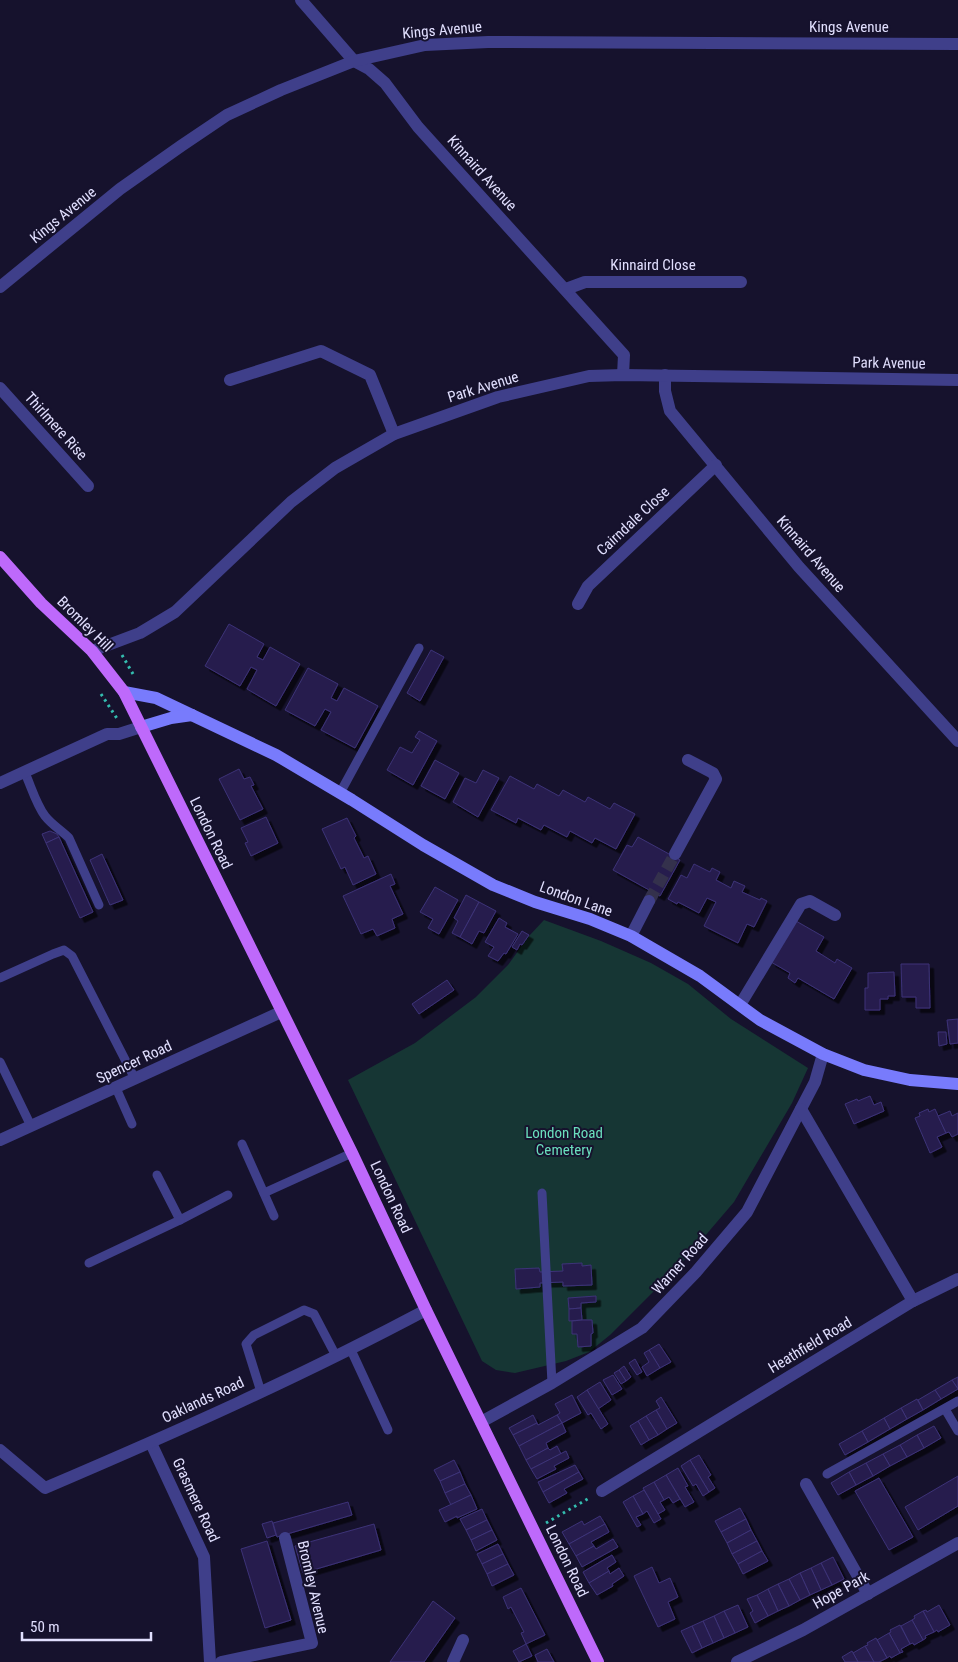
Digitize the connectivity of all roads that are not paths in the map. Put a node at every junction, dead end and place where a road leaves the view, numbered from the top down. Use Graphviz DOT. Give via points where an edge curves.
graph roads {
  1 [pos="301,0"];
  2 [pos="958,44"];
  3 [pos="354,61"];
  4 [pos="741,282"];
  5 [pos="0,287"];
  6 [pos="566,289"];
  7 [pos="623,375"];
  8 [pos="665,375"];
  9 [pos="230,380"];
  10 [pos="958,380"];
  11 [pos="0,388"];
  12 [pos="394,434"];
  13 [pos="716,465"];
  14 [pos="88,486"];
  15 [pos="0,557"];
  16 [pos="578,604"];
  17 [pos="418,648"];
  18 [pos="92,651"];
  19 [pos="124,692"];
  20 [pos="192,715"];
  21 [pos="141,728"];
  22 [pos="958,741"];
  23 [pos="151,747"];
  24 [pos="688,760"];
  25 [pos="28,771"];
  26 [pos="0,784"];
  27 [pos="340,792"];
  28 [pos="675,854"];
  29 [pos="649,901"];
  30 [pos="99,905"];
  31 [pos="835,915"];
  32 [pos="630,936"];
  33 [pos="0,978"];
  34 [pos="740,1005"];
  35 [pos="281,1012"];
  36 [pos="823,1054"];
  37 [pos="0,1062"];
  38 [pos="135,1079"];
  39 [pos="958,1084"];
  40 [pos="116,1088"];
  41 [pos="801,1109"];
  42 [pos="132,1124"];
  43 [pos="31,1126"];
  44 [pos="0,1140"];
  45 [pos="242,1144"];
  46 [pos="352,1153"];
  47 [pos="158,1175"];
  48 [pos="264,1192"];
  49 [pos="542,1193"];
  50 [pos="228,1195"];
  51 [pos="274,1216"];
  52 [pos="180,1220"];
  53 [pos="89,1263"];
  54 [pos="958,1279"];
  55 [pos="914,1301"];
  56 [pos="426,1310"];
  57 [pos="350,1350"];
  58 [pos="336,1356"];
  59 [pos="552,1383"];
  60 [pos="261,1392"];
  61 [pos="958,1401"];
  62 [pos="945,1408"];
  63 [pos="481,1422"];
  64 [pos="388,1430"];
  65 [pos="958,1431"];
  66 [pos="151,1443"];
  67 [pos="0,1450"];
  68 [pos="827,1474"];
  69 [pos="806,1484"];
  70 [pos="602,1491"];
  71 [pos="284,1538"];
  72 [pos="958,1543"];
  73 [pos="868,1594"];
  74 [pos="463,1640"];
  75 [pos="210,1662"];
  76 [pos="221,1662"];
  77 [pos="453,1662"];
  78 [pos="598,1662"];
  79 [pos="737,1662"];
  1 -- 3 [label="street, Kinnaird Avenue"];
  2 -- 3 [label="street, Kings Avenue" via="488,42 426,46"];
  3 -- 5 [label="street, Kings Avenue" via="281,90 220,120 120,189"];
  3 -- 6 [label="street, Kinnaird Avenue" via="385,83 418,127"];
  4 -- 6 [label="street, Kinnaird Close" via="585,282"];
  6 -- 7 [label="street, Kinnaird Avenue" via="624,355"];
  7 -- 8 [label="street, Park Avenue"];
  7 -- 12 [label="street, Park Avenue" via="589,376 498,397"];
  8 -- 10 [label="street, Park Avenue"];
  8 -- 13 [label="street, Kinnaird Avenue" via="670,411"];
  9 -- 12 [label="street" via="321,350 370,375"];
  11 -- 14 [label="street, Thirlmere Rise"];
  12 -- 18 [label="street, Park Avenue" via="335,468 291,502 175,612 140,633"];
  13 -- 16 [label="street, Cairndale Close" via="588,586"];
  13 -- 22 [label="street, Kinnaird Avenue" via="799,567"];
  15 -- 18 [label="main road, Bromley Hill" via="41,603"];
  17 -- 27 [label="lane"];
  18 -- 19 [label="main road, Bromley Hill"];
  19 -- 20 [label="street, London Lane" via="156,698"];
  19 -- 21 [label="main road, Bromley Hill"];
  20 -- 21 [label="street"];
  20 -- 27 [label="street, London Lane" via="276,755"];
  21 -- 23 [label="main road, Bromley Hill"];
  21 -- 25 [label="street" via="107,734"];
  23 -- 35 [label="main road, London Road"];
  24 -- 28 [label="street" via="713,773 716,779"];
  25 -- 26 [label="street"];
  25 -- 30 [label="lane" via="44,815 69,838"];
  27 -- 32 [label="street, London Lane" via="493,885"];
  29 -- 32 [label="street"];
  31 -- 34 [label="street" via="810,901 800,904"];
  32 -- 34 [label="street, London Lane" via="700,976"];
  33 -- 38 [label="lane" via="64,950 72,956"];
  34 -- 36 [label="street, London Lane" via="760,1020"];
  35 -- 38 [label="street, Spencer Road"];
  35 -- 46 [label="main road, London Road"];
  36 -- 39 [label="street, London Lane" via="864,1070 910,1080"];
  36 -- 41 [label="street, Warner Road" via="815,1082"];
  37 -- 43 [label="lane"];
  38 -- 40 [label="street, Spencer Road"];
  40 -- 42 [label="lane"];
  40 -- 43 [label="street, Spencer Road"];
  41 -- 55 [label="street"];
  41 -- 59 [label="street, Warner Road" via="747,1212 696,1272 642,1328"];
  43 -- 44 [label="street, Spencer Road"];
  45 -- 48 [label="lane"];
  46 -- 48 [label="lane"];
  46 -- 56 [label="main road, London Road"];
  47 -- 52 [label="lane"];
  48 -- 51 [label="lane"];
  49 -- 59 [label="lane"];
  50 -- 52 [label="lane"];
  52 -- 53 [label="lane"];
  54 -- 55 [label="street, Heathfield Road"];
  55 -- 70 [label="street, Heathfield Road"];
  56 -- 57 [label="street, Oaklands Road"];
  56 -- 63 [label="main road, London Road"];
  57 -- 58 [label="street, Oaklands Road"];
  57 -- 64 [label="lane"];
  58 -- 60 [label="street, Oaklands Road"];
  58 -- 60 [label="lane" via="314,1314 304,1310 254,1335 246,1344"];
  59 -- 63 [label="street, Warner Road"];
  60 -- 66 [label="street, Oaklands Road"];
  61 -- 62 [label="lane"];
  62 -- 65 [label="lane"];
  62 -- 68 [label="lane"];
  63 -- 78 [label="main road, London Road"];
  66 -- 67 [label="street, Oaklands Road" via="45,1488"];
  66 -- 75 [label="street, Grasmere Road" via="204,1557"];
  69 -- 73 [label="street"];
  71 -- 76 [label="street, Bromley Avenue" via="312,1642"];
  72 -- 73 [label="street, Hope Park"];
  73 -- 79 [label="street, Hope Park"];
  74 -- 77 [label="street"];
}
